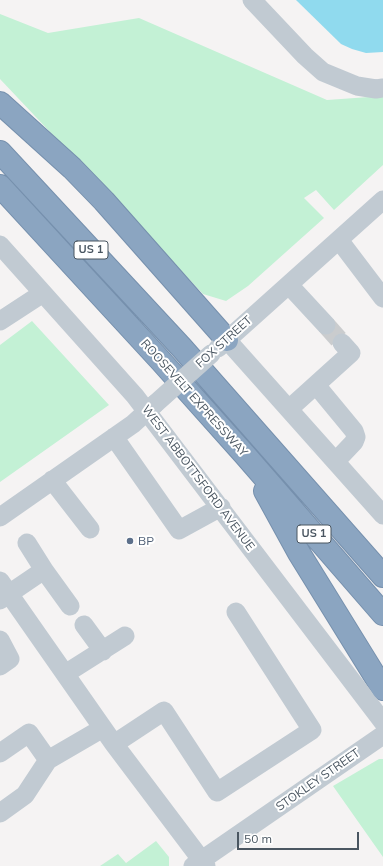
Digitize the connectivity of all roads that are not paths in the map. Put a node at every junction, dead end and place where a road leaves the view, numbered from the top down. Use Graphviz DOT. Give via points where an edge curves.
graph roads {
  1 [pos="252,0"];
  2 [pos="383,88"];
  3 [pos="0,103"];
  4 [pos="0,152"];
  5 [pos="0,186"];
  6 [pos="383,200"];
  7 [pos="339,240"];
  8 [pos="0,245"];
  9 [pos="289,285"];
  10 [pos="43,293"];
  11 [pos="383,298"];
  12 [pos="0,321"];
  13 [pos="326,325"];
  14 [pos="227,340"];
  15 [pos="342,343"];
  16 [pos="316,385"];
  17 [pos="151,408"];
  18 [pos="289,409"];
  19 [pos="114,437"];
  20 [pos="245,455"];
  21 [pos="336,461"];
  22 [pos="52,480"];
  23 [pos="220,507"];
  24 [pos="383,515"];
  25 [pos="0,517"];
  26 [pos="90,529"];
  27 [pos="27,542"];
  28 [pos="44,570"];
  29 [pos="383,576"];
  30 [pos="3,591"];
  31 [pos="70,606"];
  32 [pos="236,612"];
  33 [pos="383,614"];
  34 [pos="84,625"];
  35 [pos="125,636"];
  36 [pos="0,640"];
  37 [pos="103,651"];
  38 [pos="0,666"];
  39 [pos="65,674"];
  40 [pos="383,689"];
  41 [pos="383,722"];
  42 [pos="103,728"];
  43 [pos="383,735"];
  44 [pos="114,744"];
  45 [pos="0,753"];
  46 [pos="48,760"];
  47 [pos="0,813"];
  48 [pos="200,864"];
  1 -- 2 [label="street" via="323,72 357,86"];
  3 -- 14 [label="highway" via="104,201"];
  4 -- 29 [label="highway, ROOSEVELT EXPRESSWAY / US 1" via="182,348"];
  5 -- 20 [label="highway, ROOSEVELT EXPRESSWAY / US 1"];
  6 -- 7 [label="street, FOX STREET"];
  7 -- 9 [label="street, FOX STREET"];
  7 -- 11 [label="street"];
  8 -- 10 [label="street, WEST ABBOTTSFORD AVENUE"];
  9 -- 13 [label="street"];
  9 -- 14 [label="street, FOX STREET"];
  10 -- 12 [label="street"];
  10 -- 17 [label="street, WEST ABBOTTSFORD AVENUE" via="136,396"];
  14 -- 17 [label="street, FOX STREET, bridge"];
  14 -- 18 [label="street"];
  15 -- 16 [label="street" via="351,353"];
  16 -- 18 [label="street"];
  16 -- 21 [label="street" via="354,431 356,437"];
  17 -- 19 [label="street, FOX STREET"];
  17 -- 23 [label="street, WEST ABBOTTSFORD AVENUE"];
  18 -- 21 [label="street"];
  19 -- 22 [label="street, FOX STREET"];
  19 -- 23 [label="street" via="178,530"];
  20 -- 33 [label="highway, ROOSEVELT EXPRESSWAY / US 1"];
  20 -- 40 [label="highway" via="299,553"];
  21 -- 24 [label="street"];
  22 -- 25 [label="street, FOX STREET"];
  22 -- 26 [label="street"];
  23 -- 41 [label="street, WEST ABBOTTSFORD AVENUE"];
  27 -- 28 [label="street"];
  28 -- 30 [label="street"];
  28 -- 31 [label="street"];
  30 -- 39 [label="street"];
  32 -- 44 [label="street" via="312,730 217,792 164,711"];
  34 -- 37 [label="street"];
  35 -- 37 [label="street"];
  36 -- 38 [label="street" via="10,659"];
  37 -- 39 [label="street"];
  39 -- 42 [label="street"];
  42 -- 44 [label="street"];
  42 -- 46 [label="street"];
  43 -- 48 [label="street, STOKLEY STREET"];
  44 -- 48 [label="street"];
  45 -- 46 [label="street" via="29,732"];
  46 -- 47 [label="street" via="25,795"];
}
